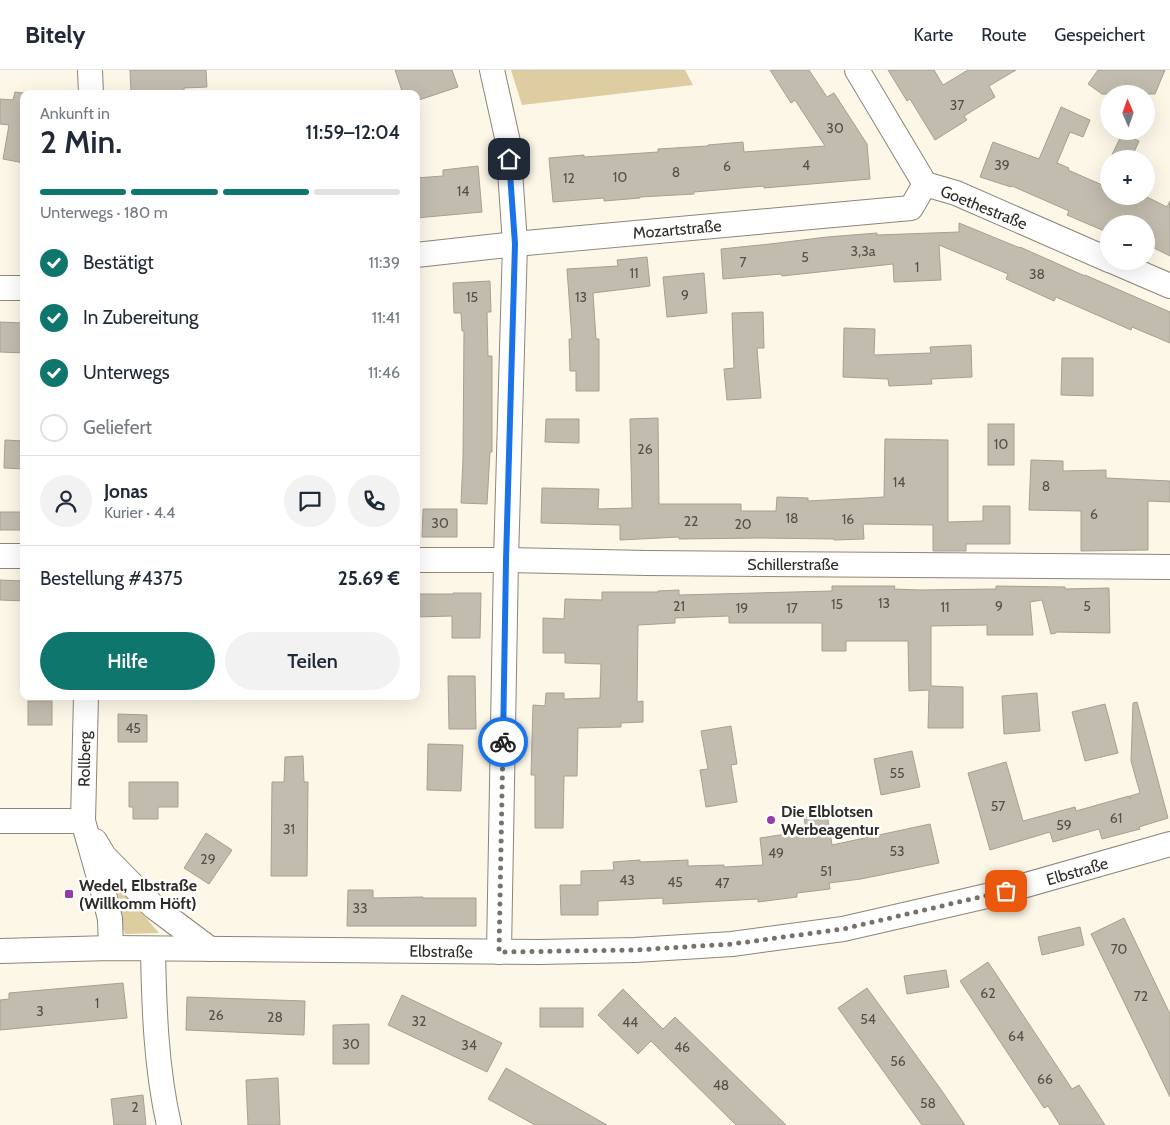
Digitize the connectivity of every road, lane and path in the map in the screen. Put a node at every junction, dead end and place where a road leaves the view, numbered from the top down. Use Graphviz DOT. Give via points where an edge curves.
graph roads {
  1 [pos="90,70"];
  2 [pos="492,70"];
  3 [pos="857,70"];
  4 [pos="91,90"];
  5 [pos="925,184"];
  6 [pos="515,244"];
  7 [pos="420,254"];
  8 [pos="1100,256"];
  9 [pos="1133,270"];
  10 [pos="1170,286"];
  11 [pos="0,288"];
  12 [pos="20,288"];
  13 [pos="0,556"];
  14 [pos="20,556"];
  15 [pos="420,560"];
  16 [pos="506,560"];
  17 [pos="1170,567"];
  18 [pos="86,700"];
  19 [pos="83,821"];
  20 [pos="0,822"];
  21 [pos="1170,844"];
  22 [pos="111,948"];
  23 [pos="153,949"];
  24 [pos="210,949"];
  25 [pos="0,951"];
  26 [pos="499,952"];
  27 [pos="169,1125"];
  1 -- 4 [label="street"];
  2 -- 6 [label="street" via="508,142"];
  3 -- 5 [label="street, Goethestraße"];
  5 -- 6 [label="street, Mozartstraße" via="911,208"];
  5 -- 8 [label="street, Goethestraße" via="956,192"];
  6 -- 7 [label="street, Mozartstraße"];
  6 -- 16 [label="street"];
  9 -- 10 [label="street"];
  11 -- 12 [label="street"];
  13 -- 14 [label="street"];
  15 -- 16 [label="street, Schillerstraße"];
  16 -- 17 [label="street, Schillerstraße"];
  16 -- 26 [label="street"];
  18 -- 19 [label="street, Rollberg"];
  19 -- 20 [label="street"];
  19 -- 22 [label="street" via="110,920"];
  19 -- 24 [label="street" via="104,856 134,888"];
  21 -- 26 [label="street, Elbstraße" via="992,895 843,929 732,944"];
  22 -- 23 [label="street, Elbstraße"];
  22 -- 25 [label="street, Elbstraße"];
  23 -- 24 [label="street, Elbstraße"];
  23 -- 27 [label="street" via="159,1063"];
  24 -- 26 [label="street, Elbstraße"];
}
